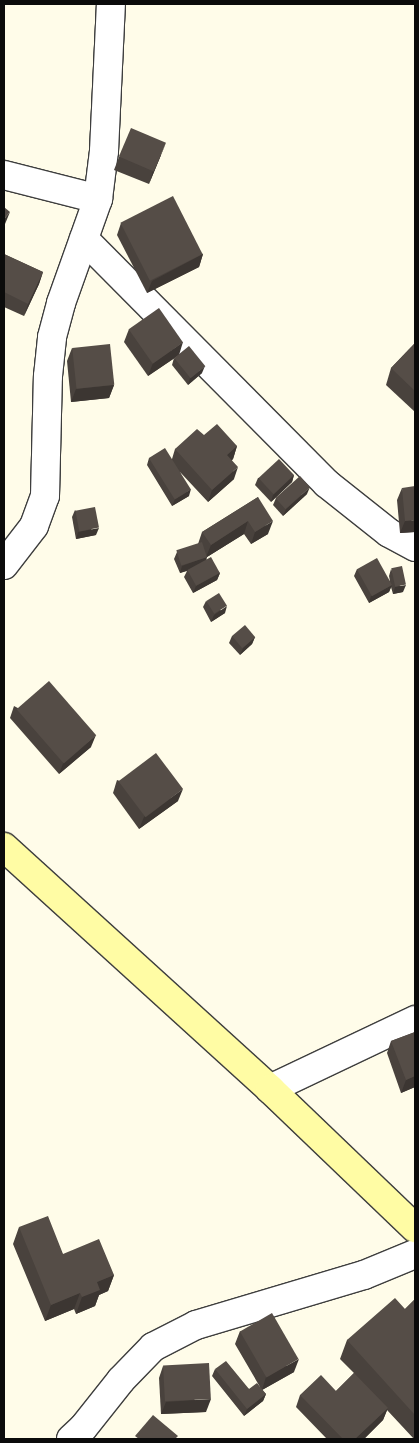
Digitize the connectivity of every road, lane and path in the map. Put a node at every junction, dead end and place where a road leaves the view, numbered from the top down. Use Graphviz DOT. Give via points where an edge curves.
graph roads {
  1 [pos="111,4"];
  2 [pos="4,175"];
  3 [pos="98,199"];
  4 [pos="84,239"];
  5 [pos="415,548"];
  6 [pos="4,564"];
  7 [pos="4,846"];
  8 [pos="415,1020"];
  9 [pos="270,1089"];
  10 [pos="415,1228"];
  11 [pos="415,1254"];
  12 [pos="71,1439"];
  1 -- 3 [label="street" via="106,133"];
  2 -- 3 [label="street"];
  3 -- 4 [label="street"];
  4 -- 5 [label="street" via="326,483 389,533"];
  4 -- 6 [label="street" via="52,337 45,496 34,526"];
  7 -- 9 [label="street"];
  8 -- 9 [label="street"];
  9 -- 10 [label="street"];
  11 -- 12 [label="street" via="364,1275 196,1325 153,1347"];
}
